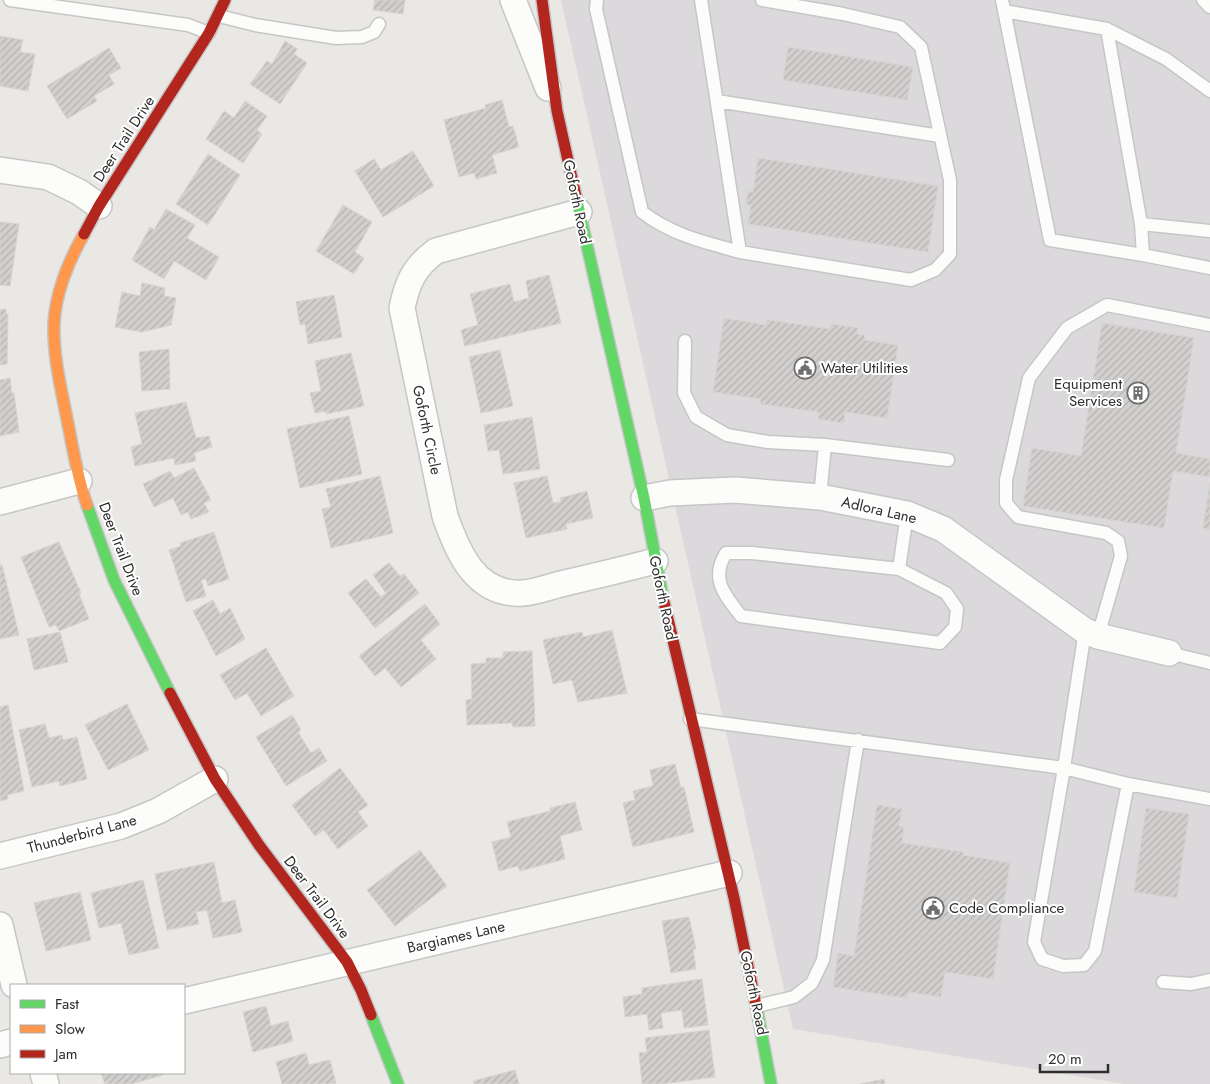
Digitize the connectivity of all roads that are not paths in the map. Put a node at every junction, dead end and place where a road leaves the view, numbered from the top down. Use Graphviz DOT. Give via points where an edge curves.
graph roads {
  1 [pos="10,0"];
  2 [pos="225,0"];
  3 [pos="513,0"];
  4 [pos="542,0"];
  5 [pos="597,0"];
  6 [pos="701,0"];
  7 [pos="762,0"];
  8 [pos="1203,0"];
  9 [pos="1003,5"];
  10 [pos="1210,7"];
  11 [pos="218,16"];
  12 [pos="379,24"];
  13 [pos="1108,29"];
  14 [pos="209,34"];
  15 [pos="1210,91"];
  16 [pos="717,101"];
  17 [pos="557,111"];
  18 [pos="940,136"];
  19 [pos="0,170"];
  20 [pos="99,206"];
  21 [pos="579,212"];
  22 [pos="1141,224"];
  23 [pos="1210,231"];
  24 [pos="740,252"];
  25 [pos="1144,255"];
  26 [pos="1210,268"];
  27 [pos="1210,325"];
  28 [pos="686,341"];
  29 [pos="825,445"];
  30 [pos="948,460"];
  31 [pos="79,481"];
  32 [pos="820,497"];
  33 [pos="644,498"];
  34 [pos="0,502"];
  35 [pos="907,514"];
  36 [pos="655,561"];
  37 [pos="899,569"];
  38 [pos="1092,634"];
  39 [pos="1169,653"];
  40 [pos="1210,663"];
  41 [pos="690,719"];
  42 [pos="858,740"];
  43 [pos="1064,768"];
  44 [pos="215,779"];
  45 [pos="1128,784"];
  46 [pos="1210,799"];
  47 [pos="0,856"];
  48 [pos="729,873"];
  49 [pos="0,925"];
  50 [pos="347,962"];
  51 [pos="1210,980"];
  52 [pos="1163,982"];
  53 [pos="14,984"];
  54 [pos="185,1001"];
  55 [pos="757,1006"];
  56 [pos="398,1084"];
  57 [pos="771,1084"];
  1 -- 14 [label="lane" via="188,25"];
  2 -- 11 [label="street, Deer Trail Drive"];
  3 -- 17 [label="street, Goforth Road"];
  4 -- 17 [label="street, Goforth Road"];
  5 -- 24 [label="lane" via="596,9 642,212 679,234"];
  6 -- 16 [label="lane"];
  7 -- 18 [label="lane" via="900,27 921,47"];
  8 -- 10 [label="lane"];
  9 -- 13 [label="lane"];
  9 -- 25 [label="lane" via="1050,240"];
  11 -- 12 [label="lane" via="336,38 362,37 374,32"];
  11 -- 14 [label="street, Deer Trail Drive"];
  13 -- 15 [label="lane" via="1166,59"];
  13 -- 22 [label="lane"];
  14 -- 20 [label="street, Deer Trail Drive"];
  16 -- 18 [label="lane"];
  16 -- 24 [label="lane"];
  17 -- 21 [label="street, Goforth Road"];
  18 -- 24 [label="lane" via="950,180 950,254 935,270 911,280"];
  19 -- 20 [label="street" via="48,177"];
  20 -- 31 [label="street, Deer Trail Drive" via="76,247 60,290 54,323 56,362"];
  21 -- 33 [label="street, Goforth Road"];
  21 -- 36 [label="street, Goforth Circle" via="436,251 426,258 406,287 402,308 445,516 455,546 467,565 499,591 524,593"];
  22 -- 23 [label="lane"];
  22 -- 25 [label="lane"];
  25 -- 26 [label="lane"];
  27 -- 38 [label="lane" via="1107,305 1067,328 1029,378 1006,480 1006,503 1018,517 1106,533 1118,541 1121,556"];
  28 -- 29 [label="lane" via="684,393 696,417 728,435 768,442"];
  29 -- 30 [label="lane"];
  29 -- 32 [label="lane"];
  31 -- 34 [label="street"];
  31 -- 44 [label="street, Deer Trail Drive" via="114,580"];
  32 -- 33 [label="street, Adlora Lane" via="735,490 670,493"];
  32 -- 35 [label="street, Adlora Lane"];
  33 -- 36 [label="street, Goforth Road"];
  35 -- 37 [label="lane"];
  35 -- 38 [label="street, Adlora Lane" via="944,529"];
  36 -- 41 [label="street, Goforth Road"];
  37 -- 37 [label="lane" via="946,593 957,609 955,627 940,643 741,616 719,581 720,563 726,553"];
  38 -- 39 [label="street, Adlora Lane"];
  38 -- 43 [label="lane"];
  39 -- 40 [label="lane"];
  41 -- 42 [label="lane"];
  41 -- 48 [label="street, Goforth Road"];
  42 -- 43 [label="lane"];
  42 -- 55 [label="lane" via="823,960 812,983 794,997"];
  43 -- 45 [label="lane"];
  43 -- 45 [label="lane" via="1034,942 1042,959 1063,966 1084,965 1095,951"];
  44 -- 47 [label="street, Thunderbird Lane" via="158,811 121,826"];
  44 -- 50 [label="street, Deer Trail Drive" via="259,845"];
  45 -- 46 [label="lane"];
  48 -- 50 [label="street, Bargiames Lane"];
  48 -- 55 [label="street, Goforth Road"];
  49 -- 53 [label="street"];
  50 -- 54 [label="street, Bargiames Lane"];
  50 -- 56 [label="street, Deer Trail Drive"];
  51 -- 52 [label="lane" via="1191,984"];
  55 -- 57 [label="street, Goforth Road"];
}
